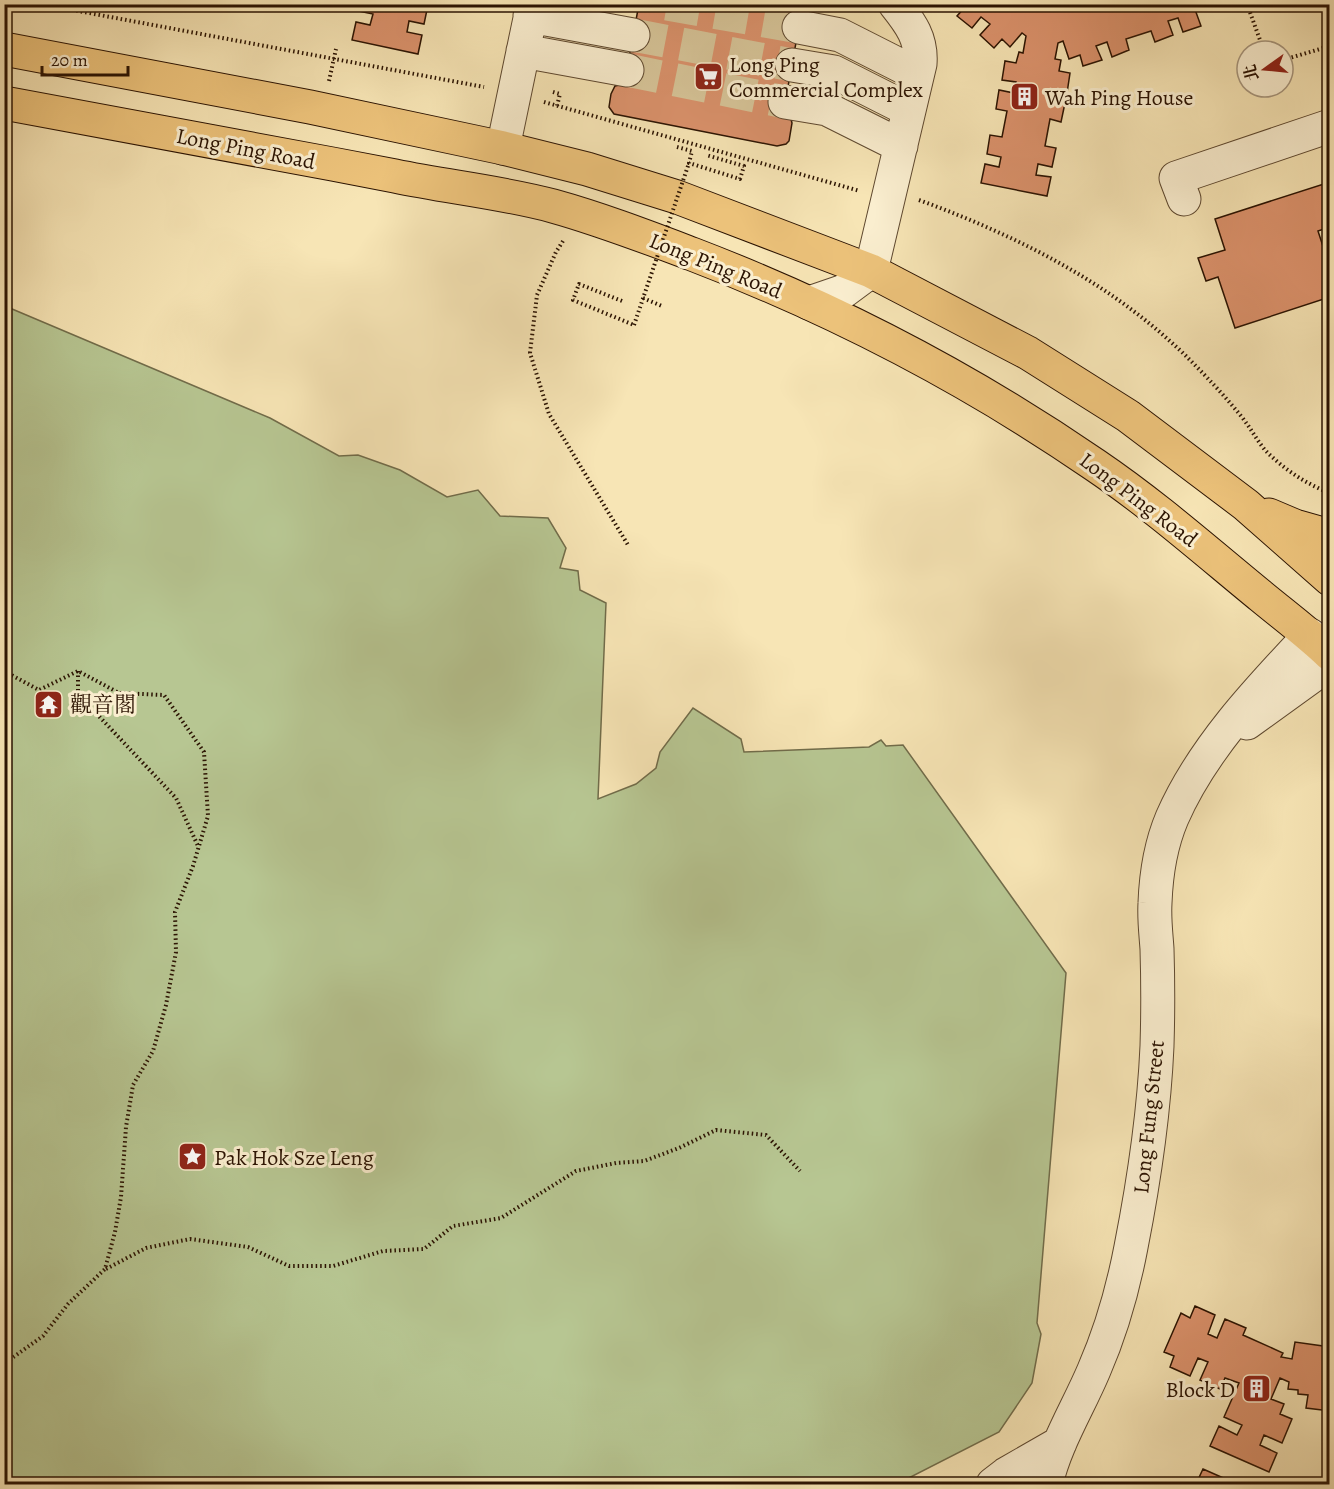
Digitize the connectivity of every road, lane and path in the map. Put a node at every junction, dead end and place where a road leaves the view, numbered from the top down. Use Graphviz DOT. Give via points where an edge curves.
graph roads {
  1 [pos="41,4"];
  2 [pos="895,4"];
  3 [pos="1247,4"];
  4 [pos="532,10"];
  5 [pos="799,27"];
  6 [pos="633,35"];
  7 [pos="1260,39"];
  8 [pos="1329,46"];
  9 [pos="4,49"];
  10 [pos="336,49"];
  11 [pos="523,51"];
  12 [pos="1295,56"];
  13 [pos="334,59"];
  14 [pos="792,64"];
  15 [pos="627,70"];
  16 [pos="332,71"];
  17 [pos="917,74"];
  18 [pos="478,85"];
  19 [pos="553,92"];
  20 [pos="785,102"];
  21 [pos="4,104"];
  22 [pos="549,104"];
  23 [pos="557,106"];
  24 [pos="909,110"];
  25 [pos="1329,126"];
  26 [pos="901,146"];
  27 [pos="677,147"];
  28 [pos="503,148"];
  29 [pos="706,155"];
  30 [pos="689,163"];
  31 [pos="856,190"];
  32 [pos="516,197"];
  33 [pos="916,199"];
  34 [pos="1184,199"];
  35 [pos="579,214"];
  36 [pos="871,271"];
  37 [pos="644,298"];
  38 [pos="622,302"];
  39 [pos="809,303"];
  40 [pos="662,306"];
  41 [pos="1329,493"];
  42 [pos="1246,505"];
  43 [pos="1329,537"];
  44 [pos="628,545"];
  45 [pos="1329,579"];
  46 [pos="1323,635"];
  47 [pos="1329,663"];
  48 [pos="78,671"];
  49 [pos="4,672"];
  50 [pos="1214,747"];
  51 [pos="199,847"];
  52 [pos="800,1171"];
  53 [pos="105,1269"];
  54 [pos="4,1366"];
  55 [pos="1060,1443"];
  56 [pos="993,1485"];
  57 [pos="1046,1485"];
  1 -- 13 [label="path"];
  2 -- 17 [label="street" via="917,35 921,55"];
  3 -- 7 [label="path"];
  4 -- 6 [label="street"];
  4 -- 11 [label="street"];
  5 -- 17 [label="street" via="840,35"];
  8 -- 12 [label="path"];
  9 -- 28 [label="main road"];
  10 -- 13 [label="path"];
  11 -- 15 [label="street"];
  11 -- 28 [label="street"];
  13 -- 16 [label="path"];
  13 -- 18 [label="path"];
  14 -- 24 [label="street" via="834,72"];
  17 -- 24 [label="street"];
  19 -- 23 [label="path" via="560,94"];
  20 -- 26 [label="street" via="827,110"];
  21 -- 32 [label="main road, Long Ping Road"];
  22 -- 23 [label="path"];
  23 -- 31 [label="path"];
  24 -- 26 [label="street"];
  25 -- 34 [label="street" via="1176,178"];
  26 -- 36 [label="street"];
  27 -- 30 [label="path" via="692,151"];
  28 -- 32 [label="main road"];
  28 -- 36 [label="main road" via="677,197"];
  29 -- 30 [label="path" via="744,166 740,179"];
  30 -- 37 [label="path, bridge"];
  32 -- 35 [label="main road, Long Ping Road"];
  33 -- 41 [label="path" via="1010,236 1122,302 1162,334 1214,385 1265,449 1300,478"];
  35 -- 39 [label="main road, Long Ping Road" via="734,270"];
  35 -- 44 [label="path" via="555,252 537,295 530,353 549,414"];
  36 -- 39 [label="street" via="844,291"];
  36 -- 42 [label="main road" via="1075,381"];
  37 -- 38 [label="path, bridge" via="634,325 573,300 579,284"];
  37 -- 40 [label="path"];
  39 -- 46 [label="main road, Long Ping Road" via="943,371 1094,464"];
  42 -- 43 [label="main road"];
  42 -- 45 [label="main road"];
  46 -- 50 [label="street, Long Fung Street" via="1264,684"];
  47 -- 50 [label="street, Long Fung Street"];
  48 -- 49 [label="path" via="39,690"];
  48 -- 51 [label="path" via="78,694 176,798"];
  48 -- 51 [label="path" via="119,693 164,695 204,752 208,816"];
  50 -- 55 [label="street, Long Fung Street" via="1190,782 1172,820 1160,861 1155,903 1157,1048 1140,1200 1110,1330"];
  51 -- 53 [label="path" via="176,912 176,952 153,1052 133,1085 121,1197"];
  52 -- 53 [label="path" via="766,1135 716,1130 644,1161 616,1162 576,1172 501,1218 453,1226 424,1249 383,1251 333,1266 289,1266 248,1247 190,1239 146,1248"];
  53 -- 54 [label="path" via="68,1304 43,1336"];
  55 -- 56 [label="street"];
  55 -- 57 [label="street, Long Fung Street"];
}
